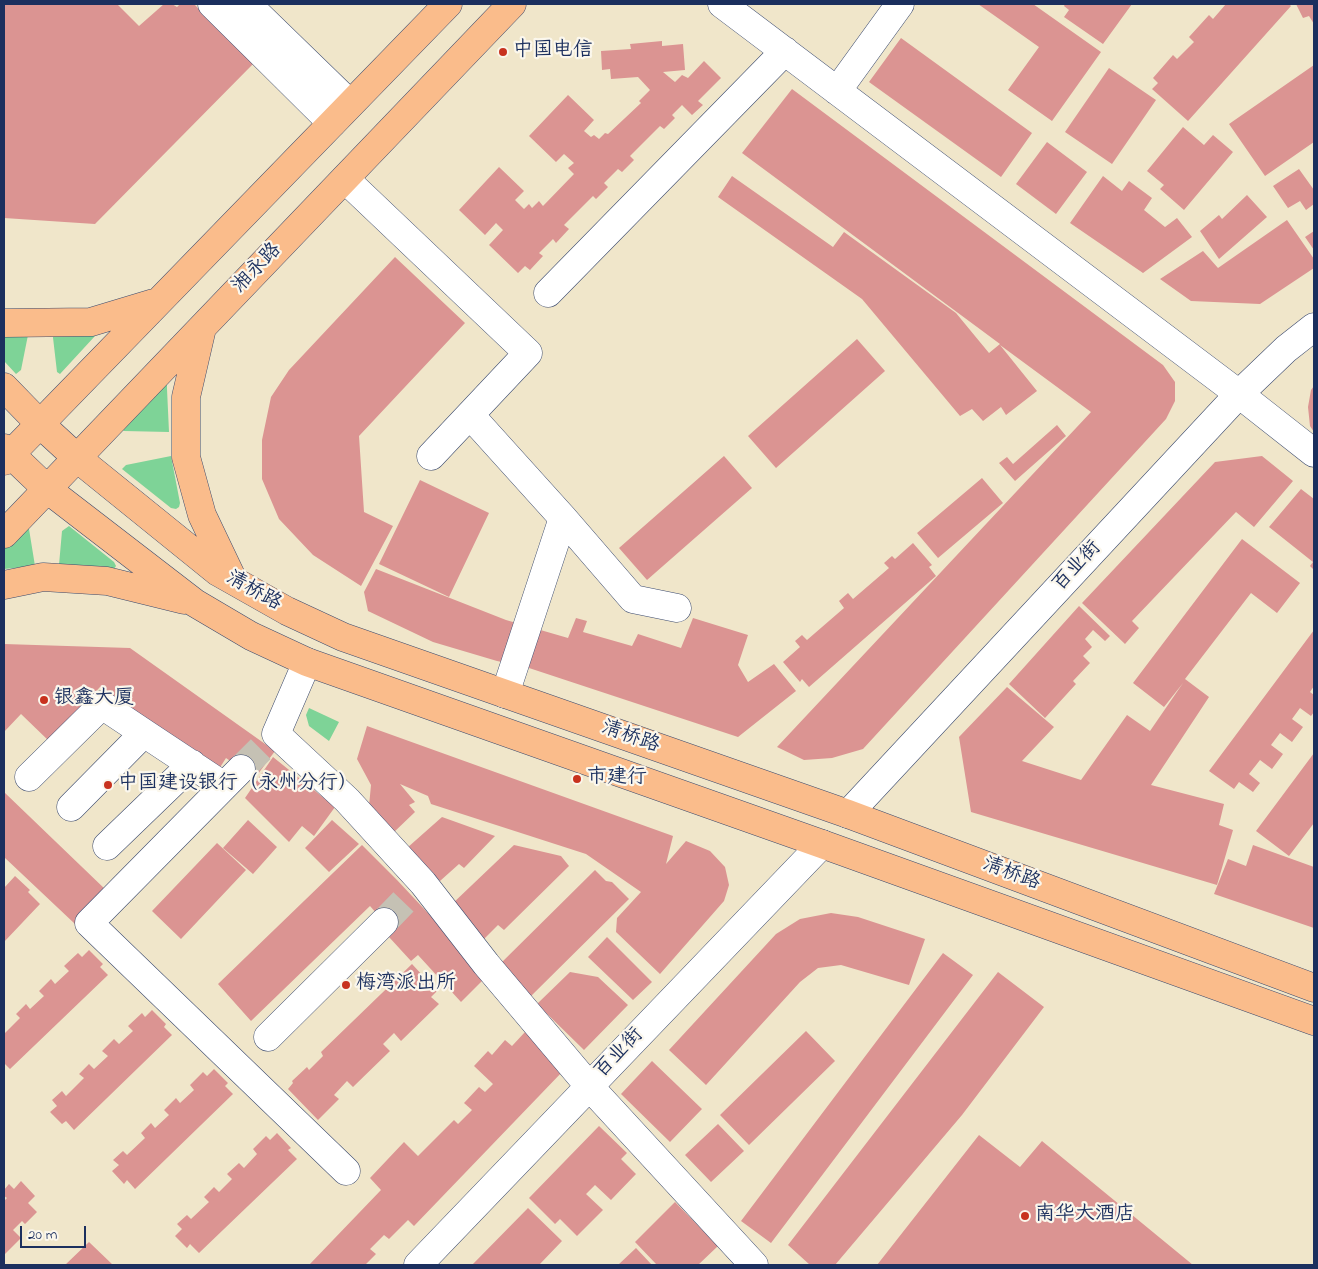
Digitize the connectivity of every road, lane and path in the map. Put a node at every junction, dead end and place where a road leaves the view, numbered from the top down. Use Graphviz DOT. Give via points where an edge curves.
graph roads {
  1 [pos="212,4"];
  2 [pos="247,4"];
  3 [pos="512,4"];
  4 [pos="722,4"];
  5 [pos="900,4"];
  6 [pos="438,7"];
  7 [pos="785,51"];
  8 [pos="838,91"];
  9 [pos="341,113"];
  10 [pos="345,179"];
  11 [pos="548,293"];
  12 [pos="158,302"];
  13 [pos="4,323"];
  14 [pos="1314,327"];
  15 [pos="202,328"];
  16 [pos="4,387"];
  17 [pos="1239,394"];
  18 [pos="470,415"];
  19 [pos="39,424"];
  20 [pos="1314,453"];
  21 [pos="6,455"];
  22 [pos="431,456"];
  23 [pos="77,458"];
  24 [pos="47,489"];
  25 [pos="563,518"];
  26 [pos="4,534"];
  27 [pos="226,577"];
  28 [pos="4,585"];
  29 [pos="195,603"];
  30 [pos="677,608"];
  31 [pos="307,662"];
  32 [pos="505,694"];
  33 [pos="144,733"];
  34 [pos="192,764"];
  35 [pos="29,777"];
  36 [pos="71,807"];
  37 [pos="848,814"];
  38 [pos="822,844"];
  39 [pos="107,846"];
  40 [pos="384,922"];
  41 [pos="1314,988"];
  42 [pos="1310,1021"];
  43 [pos="268,1037"];
  44 [pos="589,1086"];
  45 [pos="346,1171"];
  46 [pos="418,1265"];
  47 [pos="754,1265"];
  1 -- 9 [label="street"];
  2 -- 9 [label="street"];
  3 -- 10 [label="main road, 湘永路"];
  4 -- 7 [label="street"];
  5 -- 8 [label="street"];
  6 -- 9 [label="main road"];
  7 -- 8 [label="street"];
  7 -- 11 [label="street"];
  8 -- 17 [label="street"];
  9 -- 12 [label="main road"];
  10 -- 15 [label="main road, 湘永路"];
  10 -- 18 [label="street" via="528,353"];
  12 -- 13 [label="main road" via="91,322"];
  12 -- 19 [label="main road"];
  14 -- 17 [label="street, 百业街"];
  15 -- 23 [label="main road, 湘永路"];
  15 -- 27 [label="main road" via="186,398 186,457 202,514"];
  16 -- 19 [label="main road, 清桥路"];
  17 -- 20 [label="street"];
  17 -- 37 [label="street, 百业街"];
  18 -- 22 [label="street"];
  18 -- 25 [label="street"];
  19 -- 21 [label="main road"];
  19 -- 23 [label="main road, 清桥路"];
  21 -- 24 [label="main road, 清桥路"];
  23 -- 24 [label="main road, 湘永路"];
  23 -- 27 [label="main road, 清桥路"];
  24 -- 26 [label="main road, 湘永路"];
  24 -- 29 [label="main road, 清桥路"];
  25 -- 30 [label="street" via="633,599"];
  25 -- 32 [label="street"];
  27 -- 29 [label="main road"];
  27 -- 32 [label="main road, 清桥路" via="287,611 343,636"];
  28 -- 29 [label="main road" via="43,577 107,581"];
  29 -- 31 [label="main road, 清桥路" via="251,636"];
  31 -- 38 [label="main road, 清桥路"];
  31 -- 44 [label="street" via="271,738 347,800 417,888"];
  32 -- 37 [label="main road, 清桥路"];
  33 -- 34 [label="street"];
  33 -- 35 [label="street" via="102,705"];
  33 -- 36 [label="street"];
  34 -- 39 [label="street"];
  34 -- 45 [label="street" via="233,778 89,924"];
  37 -- 41 [label="main road, 清桥路"];
  38 -- 42 [label="main road, 清桥路"];
  38 -- 44 [label="street, 百业街"];
  40 -- 43 [label="street"];
  44 -- 46 [label="street, 百业街"];
  44 -- 47 [label="street"];
}
